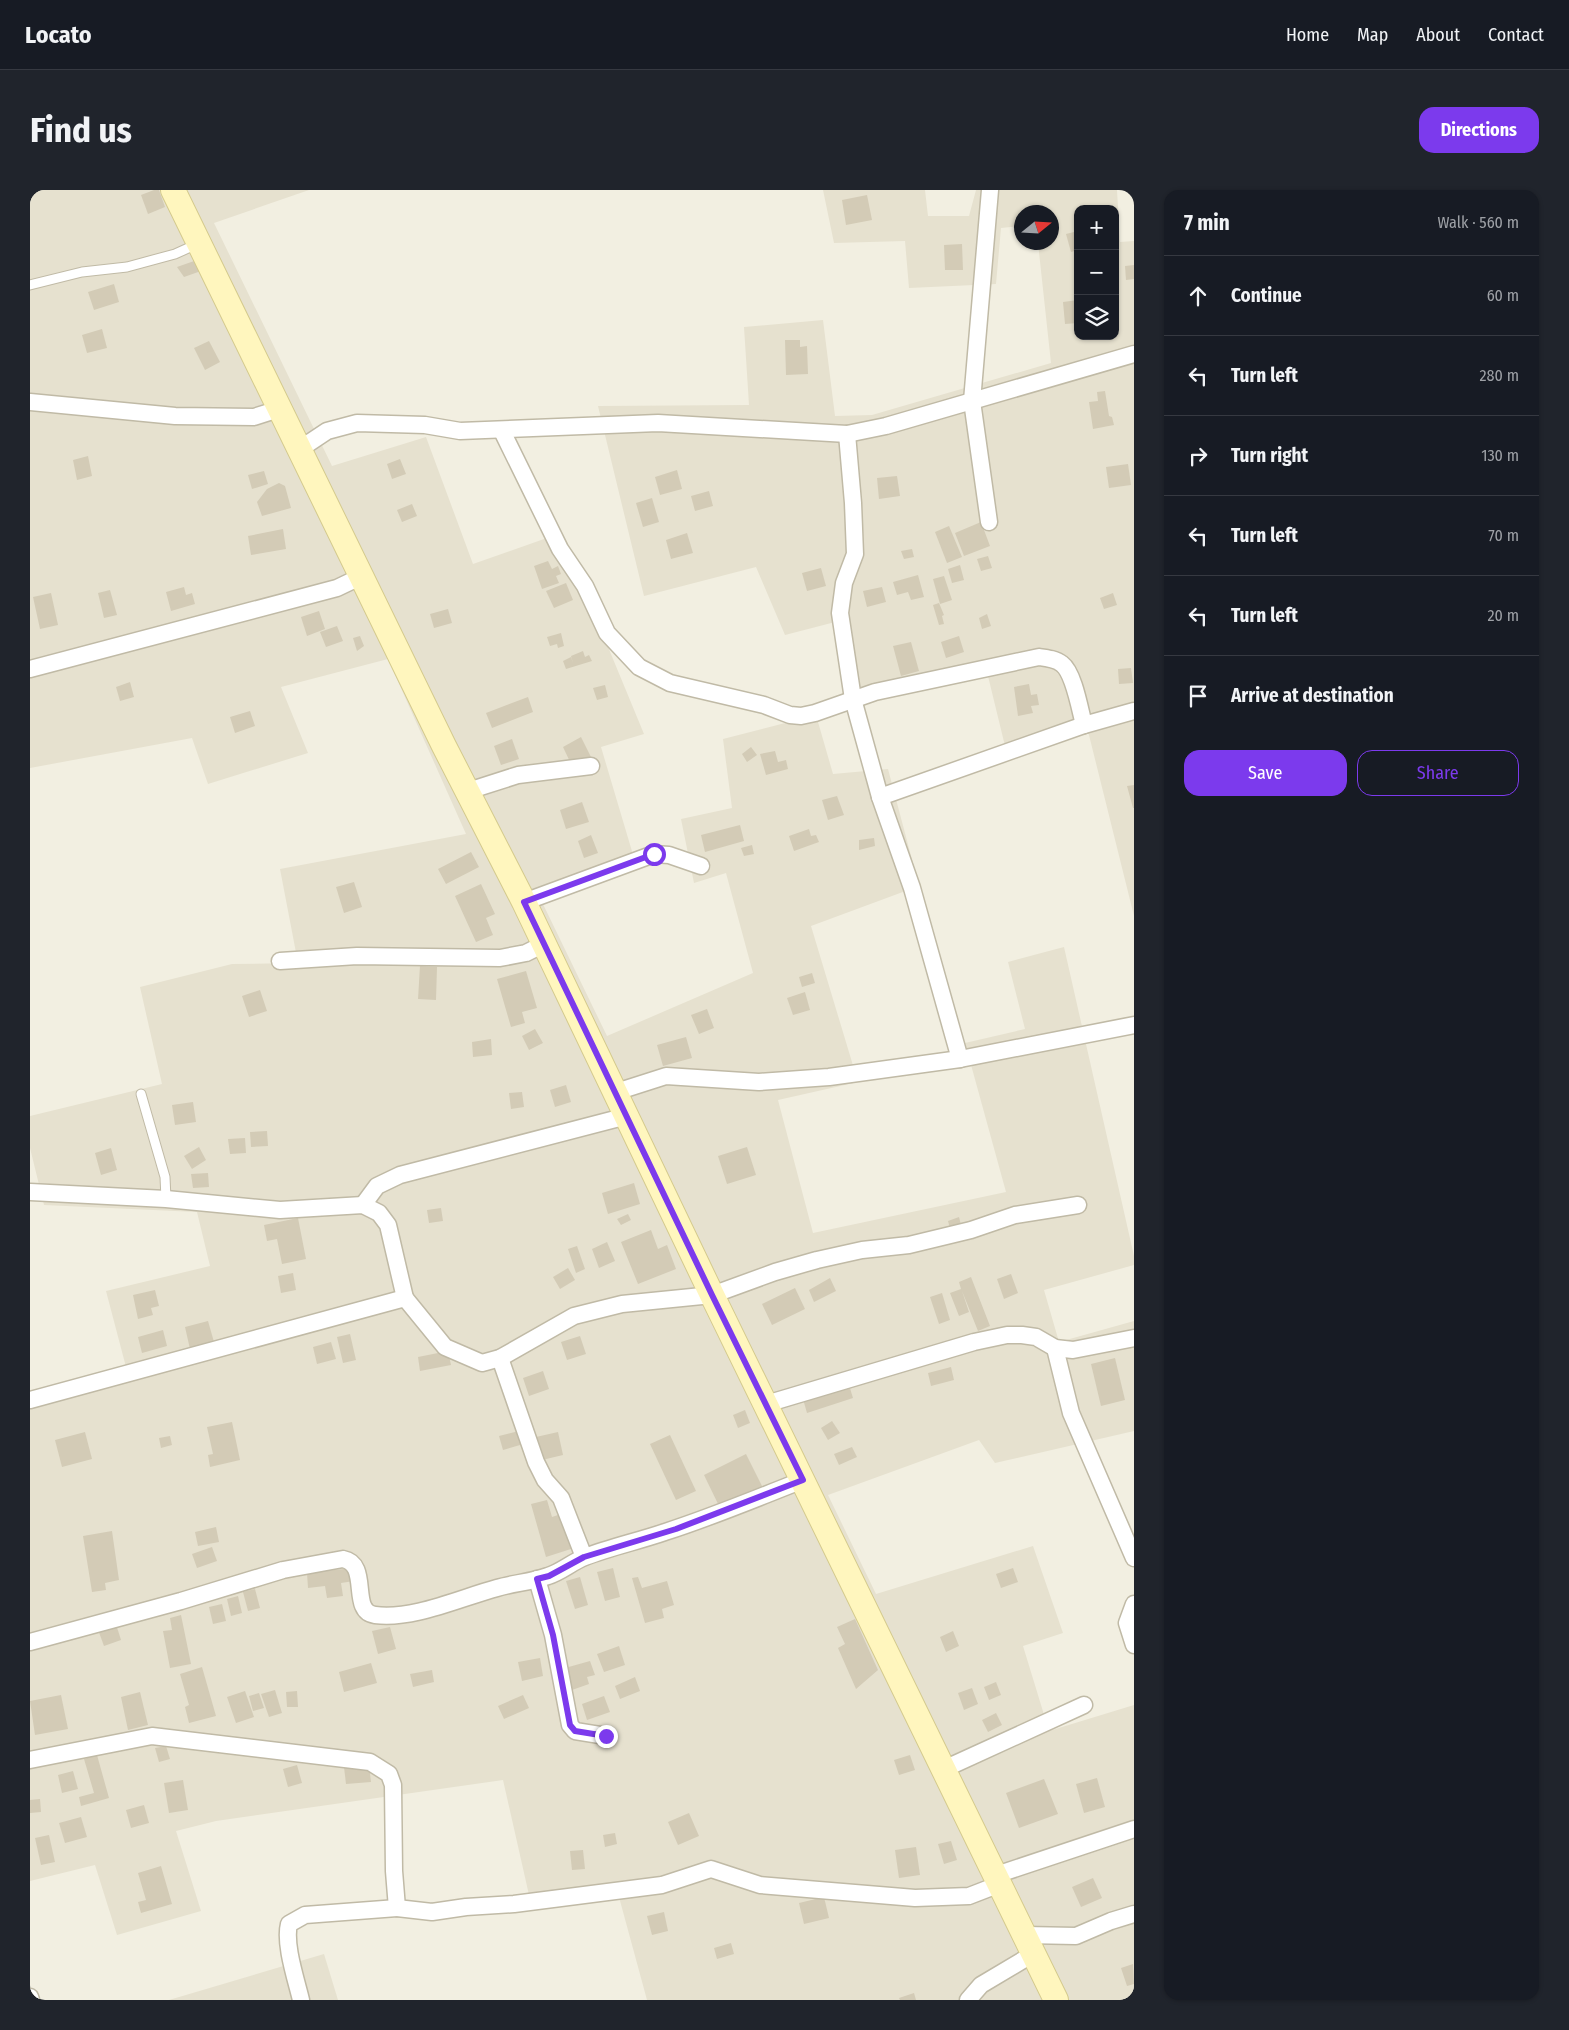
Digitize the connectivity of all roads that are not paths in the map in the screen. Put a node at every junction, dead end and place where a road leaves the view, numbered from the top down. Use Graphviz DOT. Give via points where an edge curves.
graph roads {
  1 [pos="173,190"];
  2 [pos="990,190"];
  3 [pos="200,243"];
  4 [pos="30,285"];
  5 [pos="1134,354"];
  6 [pos="972,401"];
  7 [pos="30,402"];
  8 [pos="279,409"];
  9 [pos="502,431"];
  10 [pos="847,434"];
  11 [pos="300,449"];
  12 [pos="989,522"];
  13 [pos="362,576"];
  14 [pos="30,669"];
  15 [pos="853,699"];
  16 [pos="1134,710"];
  17 [pos="1084,725"];
  18 [pos="592,766"];
  19 [pos="468,791"];
  20 [pos="880,797"];
  21 [pos="701,866"];
  22 [pos="524,902"];
  23 [pos="544,944"];
  24 [pos="280,962"];
  25 [pos="1134,1025"];
  26 [pos="960,1060"];
  27 [pos="616,1092"];
  28 [pos="141,1094"];
  29 [pos="628,1116"];
  30 [pos="30,1192"];
  31 [pos="166,1200"];
  32 [pos="1078,1205"];
  33 [pos="363,1206"];
  34 [pos="712,1295"];
  35 [pos="405,1298"];
  36 [pos="1134,1338"];
  37 [pos="1055,1348"];
  38 [pos="500,1358"];
  39 [pos="30,1400"];
  40 [pos="766,1404"];
  41 [pos="803,1480"];
  42 [pos="584,1557"];
  43 [pos="1134,1558"];
  44 [pos="537,1579"];
  45 [pos="1134,1604"];
  46 [pos="30,1642"];
  47 [pos="1134,1644"];
  48 [pos="1084,1705"];
  49 [pos="606,1736"];
  50 [pos="30,1760"];
  51 [pos="944,1769"];
  52 [pos="1134,1829"];
  53 [pos="998,1880"];
  54 [pos="397,1908"];
  55 [pos="1134,1914"];
  56 [pos="1029,1945"];
  57 [pos="301,2000"];
  58 [pos="968,2000"];
  59 [pos="1056,2000"];
  1 -- 3 [label="street"];
  2 -- 6 [label="street"];
  3 -- 4 [label="lane" via="135,266 82,272"];
  3 -- 8 [label="street"];
  5 -- 6 [label="street"];
  6 -- 10 [label="street"];
  6 -- 12 [label="street"];
  7 -- 8 [label="street" via="176,416 254,417"];
  8 -- 11 [label="street"];
  9 -- 10 [label="street" via="658,423"];
  9 -- 11 [label="street" via="357,423 327,431"];
  9 -- 15 [label="street" via="560,549 586,586 607,633 640,667 670,683 764,705 790,715 815,713"];
  10 -- 15 [label="street" via="855,554 844,583 840,613"];
  11 -- 13 [label="street"];
  13 -- 14 [label="street" via="337,588"];
  13 -- 19 [label="street"];
  15 -- 17 [label="street" via="1039,657 1063,664 1070,674"];
  15 -- 20 [label="street"];
  16 -- 17 [label="street"];
  17 -- 20 [label="street"];
  18 -- 19 [label="street" via="518,775"];
  19 -- 22 [label="street"];
  20 -- 26 [label="street" via="912,888"];
  21 -- 22 [label="street" via="669,855 654,854"];
  22 -- 23 [label="street"];
  23 -- 24 [label="street" via="526,953 500,958 357,956"];
  23 -- 27 [label="street"];
  25 -- 26 [label="street"];
  26 -- 27 [label="street" via="830,1077 759,1082 666,1076"];
  27 -- 29 [label="street"];
  28 -- 31 [label="lane" via="165,1177"];
  29 -- 33 [label="street" via="400,1175 377,1186"];
  29 -- 34 [label="street"];
  30 -- 31 [label="street"];
  31 -- 33 [label="street" via="280,1210"];
  32 -- 34 [label="street" via="1015,1215 970,1230 909,1244 817,1260"];
  33 -- 35 [label="street" via="378,1213 388,1225"];
  34 -- 38 [label="street" via="622,1304 574,1316"];
  34 -- 40 [label="street"];
  35 -- 38 [label="street" via="444,1347 482,1363"];
  35 -- 39 [label="street"];
  36 -- 37 [label="street" via="1073,1350"];
  37 -- 40 [label="street" via="1036,1337 1007,1335"];
  37 -- 43 [label="street" via="1071,1413"];
  38 -- 42 [label="street" via="536,1462 545,1480 561,1498"];
  40 -- 41 [label="street"];
  41 -- 42 [label="street" via="676,1529"];
  41 -- 51 [label="street"];
  42 -- 44 [label="street"];
  44 -- 46 [label="street" via="451,1604 414,1612 373,1615 364,1606 356,1564 351,1560 334,1560 283,1570"];
  44 -- 49 [label="street" via="553,1635 570,1725 575,1731"];
  45 -- 47 [label="street" via="1127,1622"];
  48 -- 51 [label="street"];
  50 -- 54 [label="street" via="152,1736 370,1762 388,1774 393,1785"];
  51 -- 53 [label="street"];
  52 -- 53 [label="street"];
  53 -- 54 [label="street" via="969,1896 915,1898 760,1885 711,1869 662,1885 514,1904 432,1912"];
  53 -- 56 [label="street"];
  54 -- 57 [label="street" via="305,1915 289,1924 289,1946"];
  55 -- 56 [label="street" via="1076,1936"];
  56 -- 58 [label="street"];
  56 -- 59 [label="street"];
}
